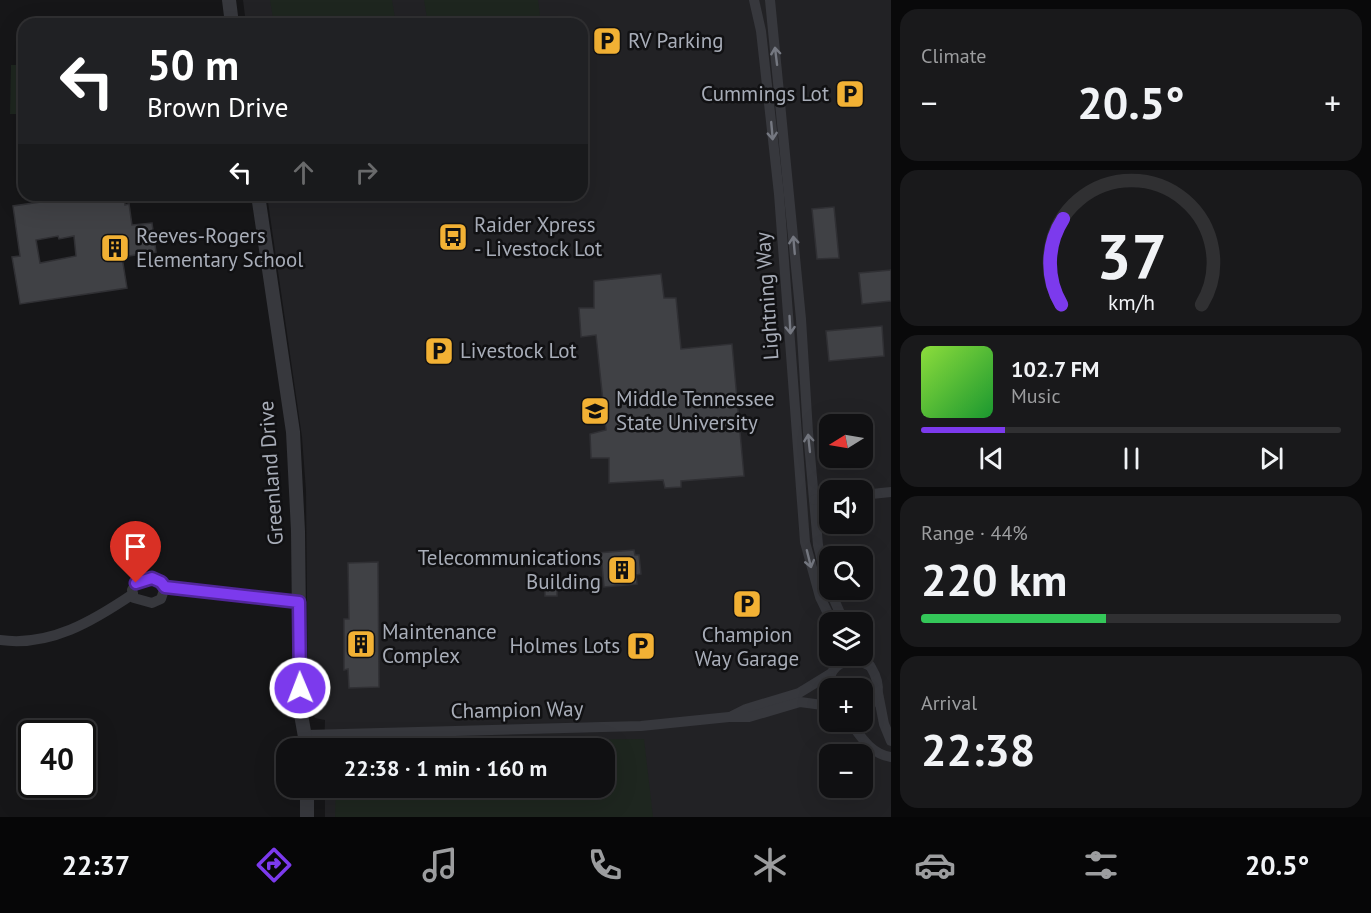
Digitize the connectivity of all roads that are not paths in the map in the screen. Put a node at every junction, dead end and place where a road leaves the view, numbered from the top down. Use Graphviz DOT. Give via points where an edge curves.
graph roads {
  1 [pos="229,0"];
  2 [pos="754,0"];
  3 [pos="770,0"];
  4 [pos="231,18"];
  5 [pos="259,201"];
  6 [pos="891,492"];
  7 [pos="873,494"];
  8 [pos="819,499"];
  9 [pos="814,500"];
  10 [pos="165,587"];
  11 [pos="133,594"];
  12 [pos="299,602"];
  13 [pos="827,612"];
  14 [pos="840,612"];
  15 [pos="0,640"];
  16 [pos="833,666"];
  17 [pos="837,666"];
  18 [pos="870,666"];
  19 [pos="832,671"];
  20 [pos="830,678"];
  21 [pos="878,693"];
  22 [pos="873,702"];
  23 [pos="819,705"];
  24 [pos="729,717"];
  25 [pos="858,732"];
  26 [pos="305,738"];
  27 [pos="390,738"];
  28 [pos="891,741"];
  29 [pos="891,757"];
  30 [pos="307,798"];
  31 [pos="307,817"];
  1 -- 4 [label="street"];
  2 -- 13 [label="street, Lightning Way, one-way" via="761,31 777,182 805,542"];
  9 -- 3 [label="street, Lightning Way, one-way"];
  5 -- 12 [label="street, Greenland Drive" via="293,432"];
  6 -- 7 [label="street"];
  8 -- 9 [label="street"];
  9 -- 14 [label="street, Lightning Way" via="821,564"];
  10 -- 11 [label="street" via="152,578 144,579 136,583"];
  10 -- 11 [label="street" via="161,599 152,603 134,598"];
  10 -- 12 [label="street"];
  11 -- 15 [label="street" via="95,620 54,637"];
  12 -- 26 [label="street, Greenland Drive" via="300,709"];
  16 -- 19 [label="street"];
  17 -- 19 [label="street"];
  18 -- 21 [label="street" via="877,675"];
  19 -- 20 [label="street"];
  19 -- 24 [label="street, Champion Way" via="802,692"];
  21 -- 22 [label="street"];
  21 -- 28 [label="street"];
  23 -- 24 [label="street, Champion Way" via="800,702 749,717"];
  24 -- 27 [label="street, Champion Way" via="641,726"];
  25 -- 29 [label="street" via="880,755"];
  30 -- 31 [label="street"];
}
